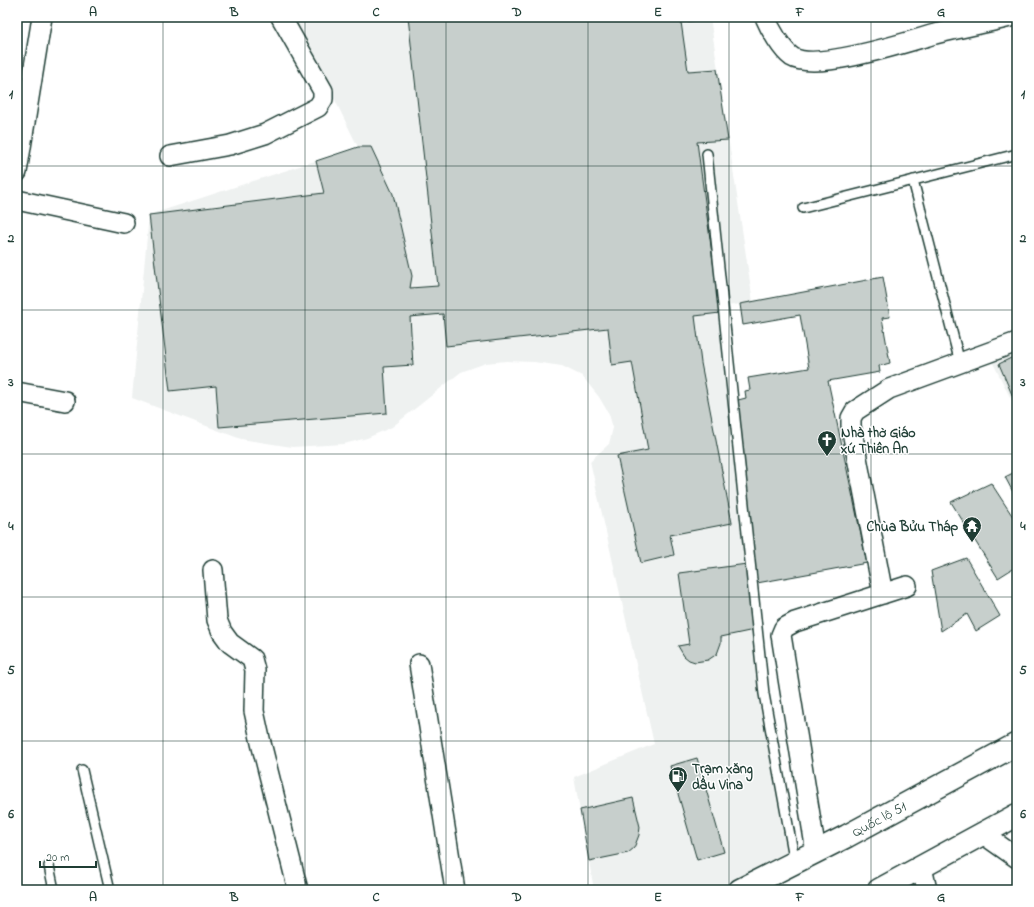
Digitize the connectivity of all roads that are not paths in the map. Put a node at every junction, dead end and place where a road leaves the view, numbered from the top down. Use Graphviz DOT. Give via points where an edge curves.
graph roads {
  1 [pos="42,17"];
  2 [pos="281,17"];
  3 [pos="765,17"];
  4 [pos="1010,17"];
  5 [pos="707,154"];
  6 [pos="1017,154"];
  7 [pos="170,156"];
  8 [pos="17,172"];
  9 [pos="913,180"];
  10 [pos="17,200"];
  11 [pos="803,208"];
  12 [pos="124,223"];
  13 [pos="1017,342"];
  14 [pos="960,363"];
  15 [pos="17,392"];
  16 [pos="65,401"];
  17 [pos="213,570"];
  18 [pos="907,586"];
  19 [pos="883,594"];
  20 [pos="419,664"];
  21 [pos="1017,744"];
  22 [pos="82,770"];
  23 [pos="1017,815"];
  24 [pos="983,834"];
  25 [pos="816,852"];
  26 [pos="1017,858"];
  27 [pos="795,863"];
  28 [pos="49,866"];
  29 [pos="922,867"];
  30 [pos="887,888"];
  31 [pos="54,890"];
  32 [pos="110,890"];
  33 [pos="298,890"];
  34 [pos="455,890"];
  35 [pos="740,890"];
  36 [pos="927,890"];
  1 -- 8 [label="street"];
  2 -- 7 [label="street" via="323,91 323,99 318,107 265,134 230,145"];
  3 -- 4 [label="street" via="785,50 793,58 810,62 899,46 935,34"];
  5 -- 27 [label="lane" via="764,694"];
  6 -- 9 [label="lane"];
  9 -- 11 [label="lane"];
  9 -- 14 [label="lane"];
  10 -- 12 [label="street"];
  13 -- 14 [label="street"];
  14 -- 19 [label="street" via="889,389 855,411 851,418"];
  15 -- 16 [label="street"];
  17 -- 33 [label="street" via="217,620 222,632 230,643 252,659 255,670 254,711"];
  18 -- 19 [label="street"];
  19 -- 25 [label="street" via="796,622 784,628 781,635"];
  20 -- 34 [label="street"];
  21 -- 25 [label="highway, Quốc lộ 51"];
  22 -- 32 [label="lane"];
  23 -- 24 [label="highway"];
  24 -- 26 [label="street"];
  24 -- 29 [label="highway"];
  25 -- 27 [label="highway, Quốc lộ 51"];
  27 -- 35 [label="highway, Quốc lộ 51"];
  28 -- 31 [label="lane"];
  29 -- 30 [label="highway"];
  29 -- 36 [label="street"];
}
